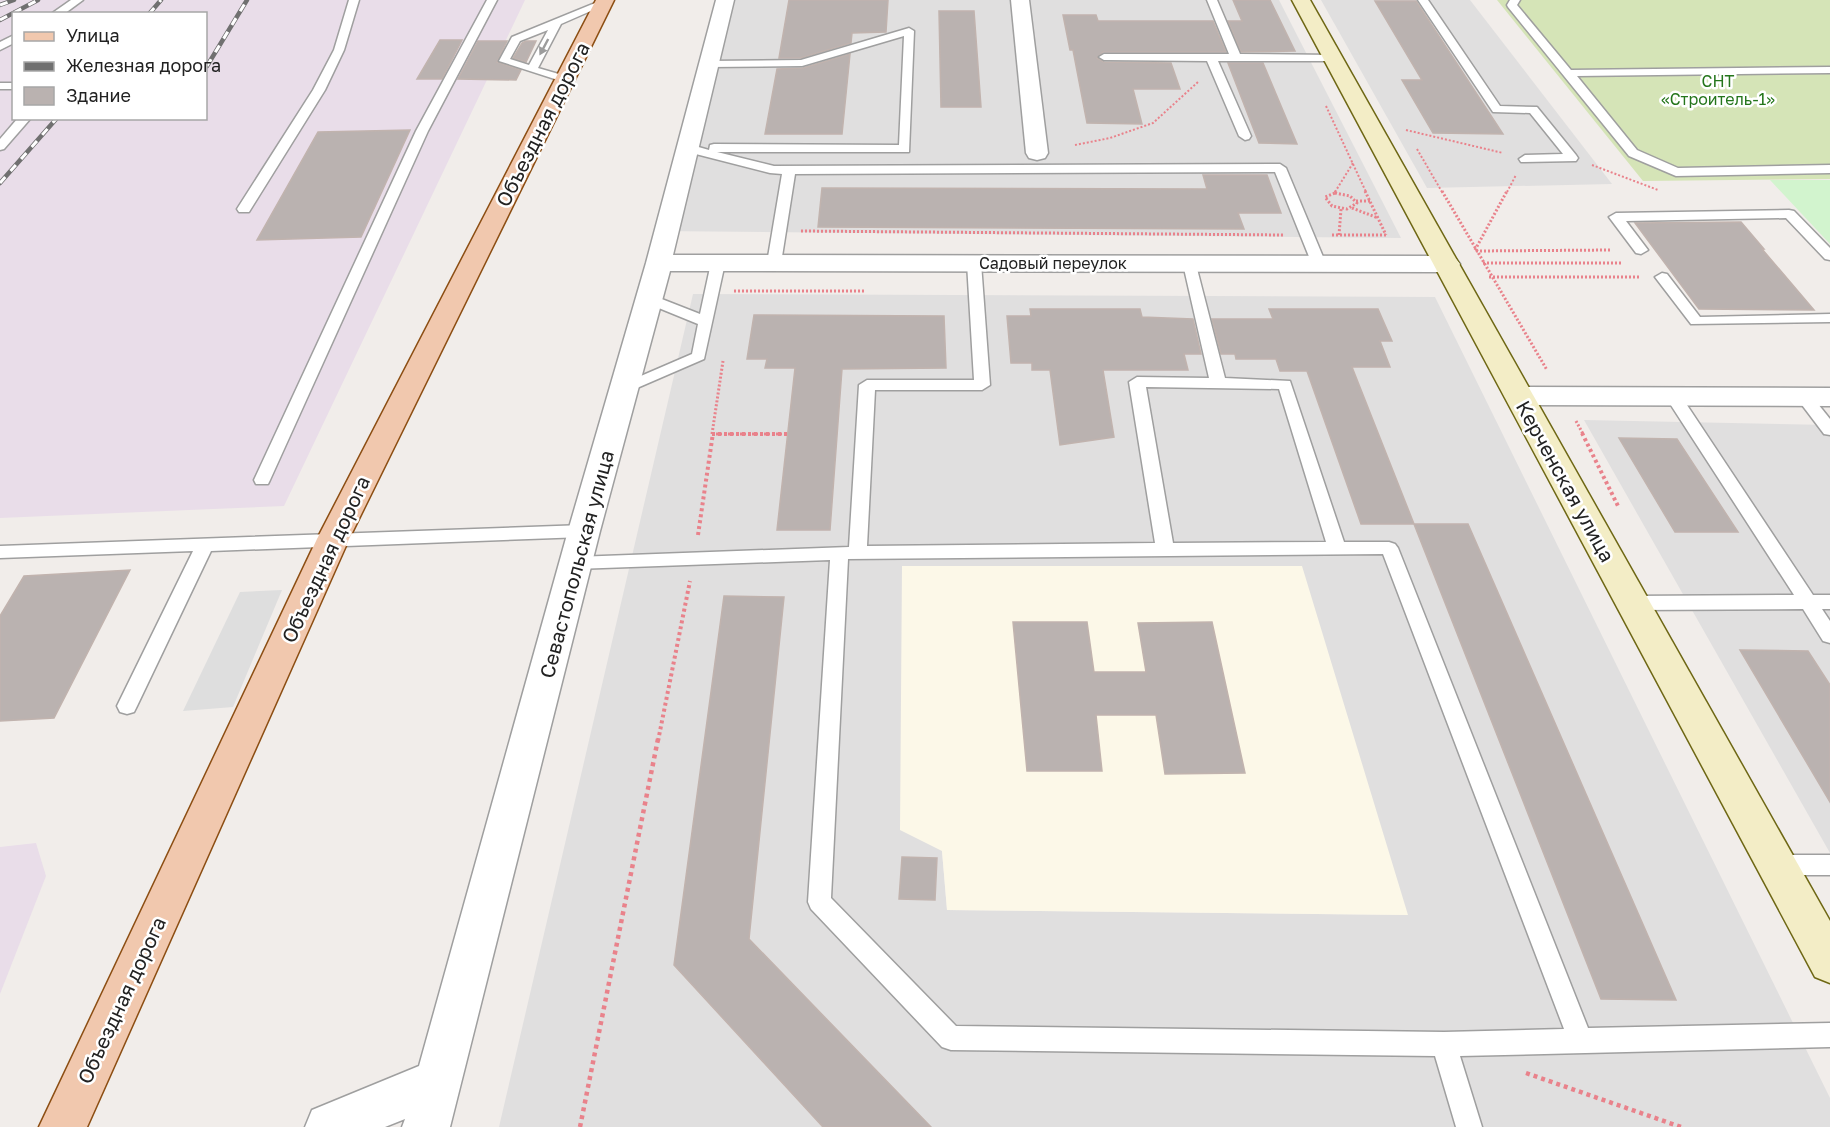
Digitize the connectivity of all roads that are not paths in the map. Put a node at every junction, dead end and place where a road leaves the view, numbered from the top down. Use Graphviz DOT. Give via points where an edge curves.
graph roads {
  1 [pos="78,0"];
  2 [pos="354,0"];
  3 [pos="492,0"];
  4 [pos="725,0"];
  5 [pos="1020,0"];
  6 [pos="1212,0"];
  7 [pos="1301,0"];
  8 [pos="1423,0"];
  9 [pos="1515,0"];
  10 [pos="604,2"];
  11 [pos="59,12"];
  12 [pos="556,25"];
  13 [pos="536,32"];
  14 [pos="522,57"];
  15 [pos="1104,57"];
  16 [pos="1236,57"];
  17 [pos="1333,58"];
  18 [pos="1212,60"];
  19 [pos="710,64"];
  20 [pos="532,69"];
  21 [pos="1830,70"];
  22 [pos="1568,73"];
  23 [pos="565,79"];
  24 [pos="23,120"];
  25 [pos="1245,136"];
  26 [pos="0,146"];
  27 [pos="688,148"];
  28 [pos="1037,153"];
  29 [pos="1525,159"];
  30 [pos="1830,169"];
  31 [pos="789,171"];
  32 [pos="244,209"];
  33 [pos="1641,250"];
  34 [pos="1830,256"];
  35 [pos="659,262"];
  36 [pos="727,263"];
  37 [pos="774,263"];
  38 [pos="974,263"];
  39 [pos="1190,264"];
  40 [pos="1319,264"];
  41 [pos="1447,264"];
  42 [pos="1662,277"];
  43 [pos="649,299"];
  44 [pos="1830,318"];
  45 [pos="706,322"];
  46 [pos="1218,382"];
  47 [pos="625,388"];
  48 [pos="1519,396"];
  49 [pos="1673,396"];
  50 [pos="1817,397"];
  51 [pos="1830,430"];
  52 [pos="262,480"];
  53 [pos="584,531"];
  54 [pos="333,539"];
  55 [pos="205,544"];
  56 [pos="1337,548"];
  57 [pos="1165,549"];
  58 [pos="0,552"];
  59 [pos="848,553"];
  60 [pos="575,563"];
  61 [pos="1807,602"];
  62 [pos="1830,602"];
  63 [pos="1633,603"];
  64 [pos="1830,636"];
  65 [pos="127,706"];
  66 [pos="1776,865"];
  67 [pos="1830,865"];
  68 [pos="1830,963"];
  69 [pos="1830,1035"];
  70 [pos="1581,1041"];
  71 [pos="1444,1044"];
  72 [pos="438,1081"];
  73 [pos="63,1127"];
  74 [pos="329,1127"];
  75 [pos="426,1127"];
  76 [pos="1469,1127"];
  1 -- 11 [label="lane"];
  2 -- 32 [label="lane" via="339,50 319,90"];
  3 -- 52 [label="lane" via="422,131"];
  4 -- 19 [label="street, Севастопольская улица"];
  5 -- 28 [label="street"];
  6 -- 16 [label="lane"];
  7 -- 17 [label="street, Керченская улица"];
  8 -- 29 [label="lane" via="1497,110 1533,109 1572,158"];
  9 -- 22 [label="lane" via="1512,5"];
  10 -- 12 [label="lane"];
  10 -- 23 [label="main road, Объездная дорога"];
  12 -- 13 [label="lane"];
  12 -- 20 [label="lane, one-way"];
  13 -- 14 [label="lane"];
  13 -- 14 [label="lane" via="516,39 504,61"];
  14 -- 20 [label="lane"];
  15 -- 18 [label="lane"];
  16 -- 17 [label="lane"];
  16 -- 18 [label="lane"];
  17 -- 41 [label="street, Керченская улица"];
  18 -- 25 [label="lane"];
  19 -- 27 [label="street, Севастопольская улица"];
  19 -- 27 [label="lane" via="802,63 909,31 905,149"];
  20 -- 23 [label="lane"];
  21 -- 22 [label="lane"];
  22 -- 30 [label="lane" via="1633,153 1676,172"];
  23 -- 54 [label="main road, Объездная дорога"];
  24 -- 26 [label="lane"];
  27 -- 31 [label="lane" via="774,171"];
  27 -- 35 [label="street, Севастопольская улица"];
  31 -- 37 [label="lane"];
  31 -- 40 [label="lane" via="1280,168"];
  33 -- 34 [label="lane" via="1616,217 1789,214"];
  35 -- 36 [label="street, Садовый переулок"];
  35 -- 43 [label="street, Севастопольская улица"];
  36 -- 37 [label="street, Садовый переулок"];
  36 -- 45 [label="lane"];
  37 -- 38 [label="street, Садовый переулок"];
  38 -- 39 [label="street, Садовый переулок"];
  38 -- 59 [label="lane" via="982,385 867,386"];
  39 -- 40 [label="street, Садовый переулок"];
  39 -- 46 [label="lane"];
  40 -- 41 [label="street, Садовый переулок"];
  41 -- 48 [label="street, Керченская улица"];
  42 -- 44 [label="lane" via="1696,321"];
  43 -- 45 [label="lane"];
  43 -- 47 [label="street, Севастопольская улица"];
  45 -- 47 [label="lane" via="699,356"];
  46 -- 56 [label="lane" via="1285,384"];
  46 -- 57 [label="lane" via="1137,382"];
  47 -- 53 [label="street, Севастопольская улица"];
  48 -- 49 [label="street"];
  48 -- 63 [label="street, Керченская улица"];
  49 -- 50 [label="street"];
  49 -- 61 [label="lane"];
  50 -- 51 [label="lane"];
  53 -- 54 [label="lane"];
  53 -- 60 [label="street, Севастопольская улица"];
  54 -- 55 [label="lane"];
  54 -- 73 [label="main road, Объездная дорога"];
  55 -- 58 [label="lane"];
  55 -- 65 [label="lane"];
  56 -- 57 [label="lane"];
  56 -- 70 [label="lane" via="1389,548"];
  57 -- 59 [label="lane"];
  59 -- 60 [label="lane"];
  59 -- 71 [label="lane" via="819,902 951,1038"];
  60 -- 72 [label="street, Севастопольская улица"];
  61 -- 62 [label="lane"];
  61 -- 63 [label="lane"];
  61 -- 64 [label="lane"];
  63 -- 66 [label="street, Керченская улица"];
  66 -- 67 [label="lane"];
  66 -- 68 [label="street, Керченская улица"];
  69 -- 70 [label="lane"];
  70 -- 71 [label="lane"];
  71 -- 76 [label="lane"];
  72 -- 74 [label="street"];
  72 -- 75 [label="street, Севастопольская улица"];
}
